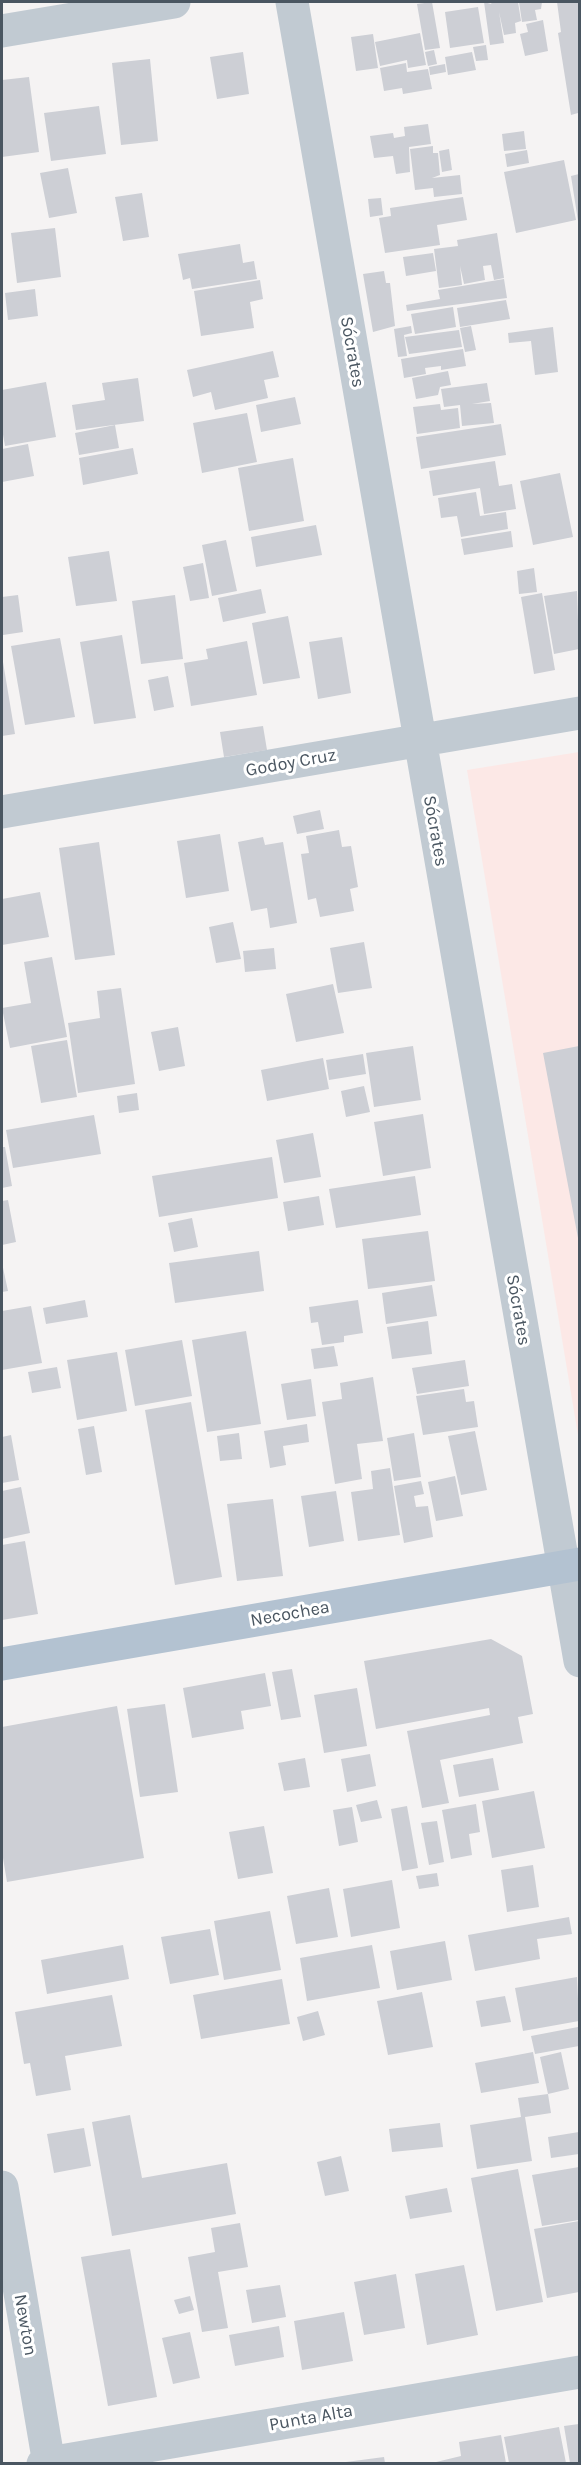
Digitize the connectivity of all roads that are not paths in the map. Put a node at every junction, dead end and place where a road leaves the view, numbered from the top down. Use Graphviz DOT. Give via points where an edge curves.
graph roads {
  1 [pos="174,2"];
  2 [pos="292,2"];
  3 [pos="2,31"];
  4 [pos="579,714"];
  5 [pos="420,741"];
  6 [pos="2,812"];
  7 [pos="571,1565"];
  8 [pos="579,1661"];
  9 [pos="2,1664"];
  10 [pos="2,2187"];
  11 [pos="579,2372"];
  12 [pos="47,2463"];
  1 -- 3 [label="street"];
  2 -- 5 [label="street, Sócrates"];
  4 -- 5 [label="street, Godoy Cruz"];
  5 -- 6 [label="street, Godoy Cruz"];
  5 -- 7 [label="street, Sócrates"];
  7 -- 8 [label="street, Sócrates"];
  7 -- 9 [label="main road, Necochea"];
  10 -- 12 [label="street, Newton"];
  11 -- 12 [label="street, Punta Alta"];
}
